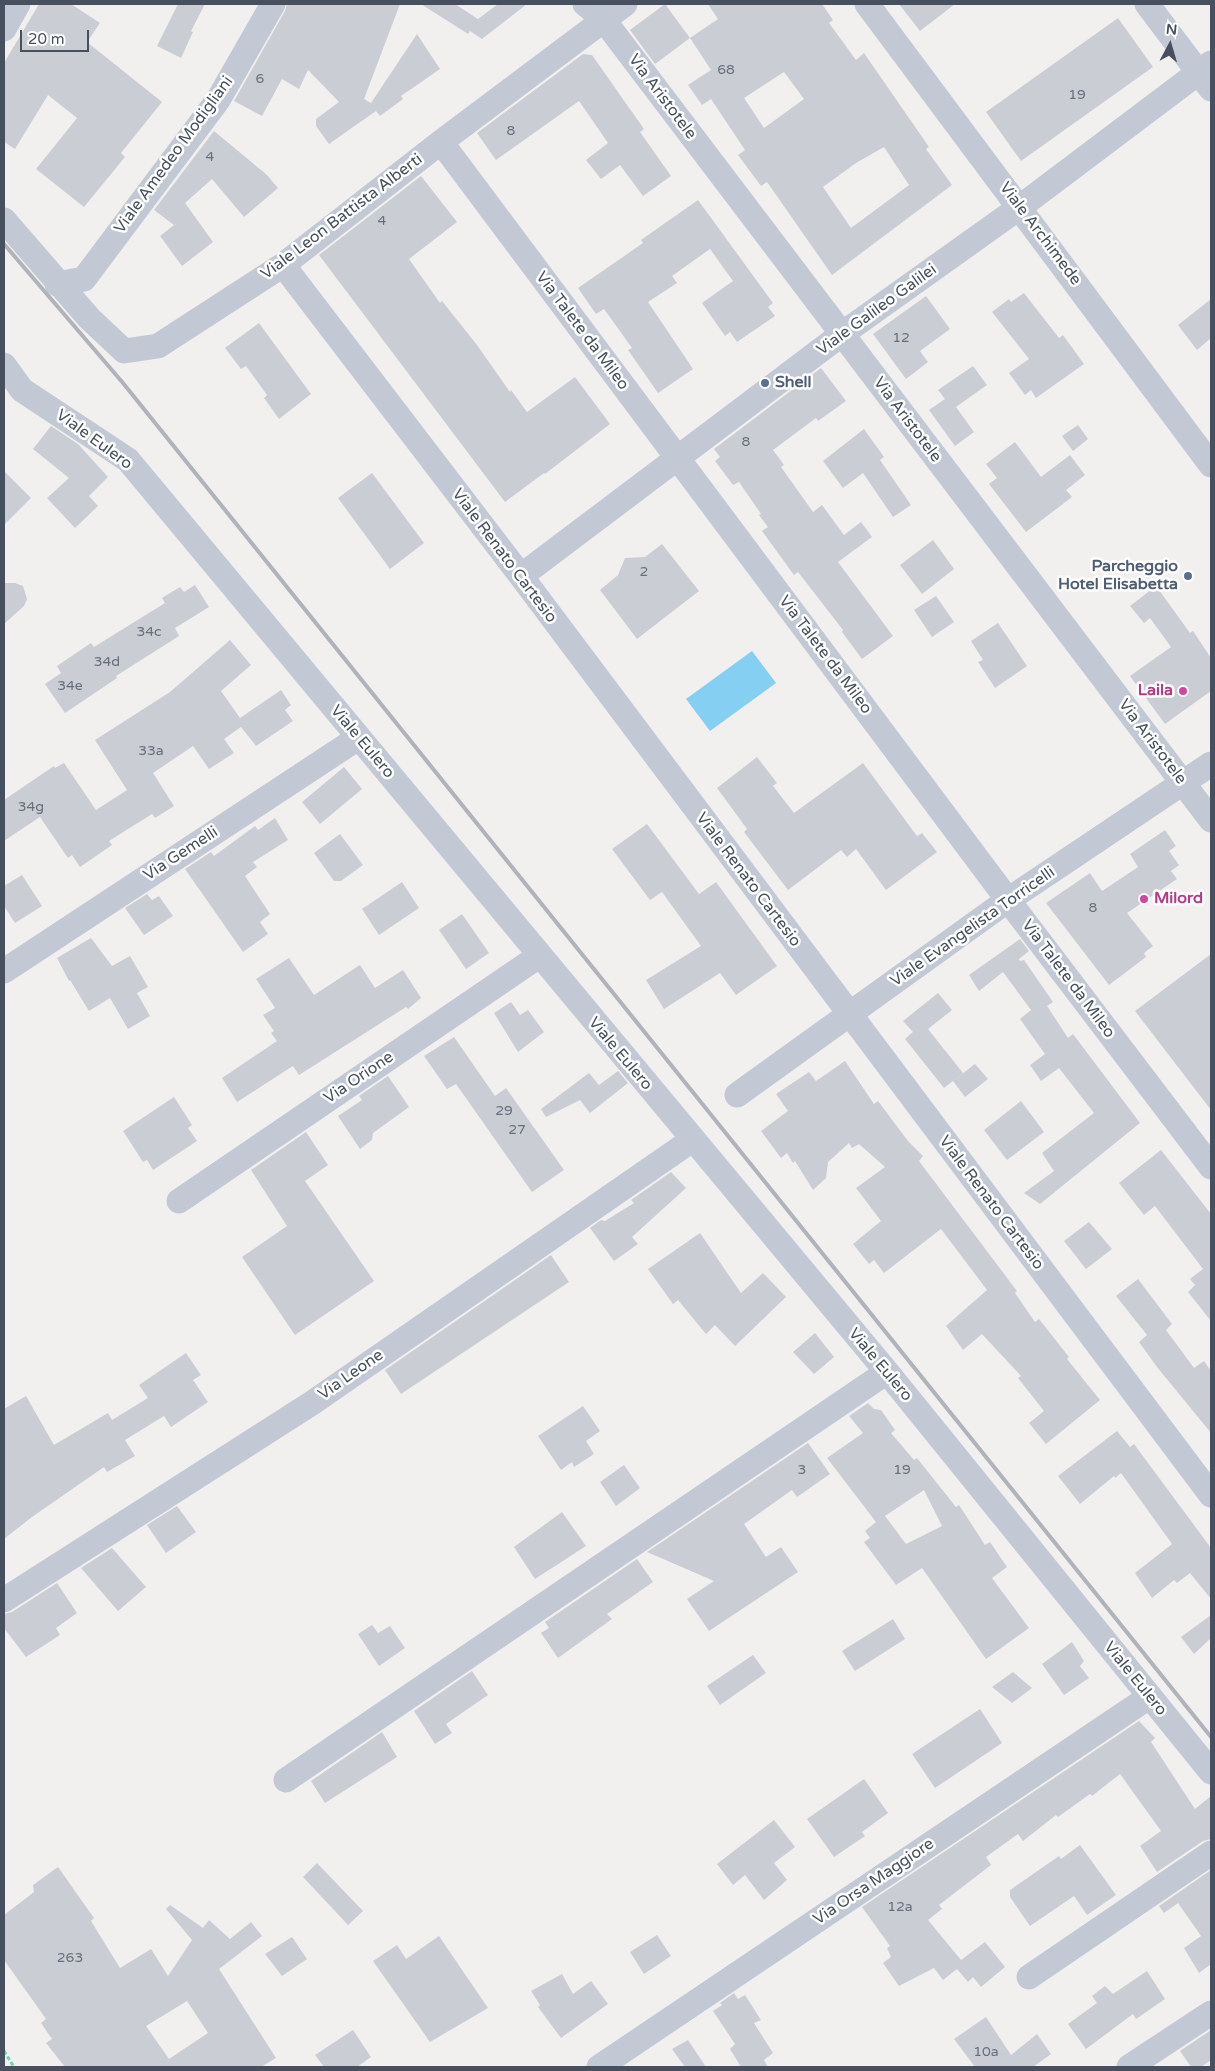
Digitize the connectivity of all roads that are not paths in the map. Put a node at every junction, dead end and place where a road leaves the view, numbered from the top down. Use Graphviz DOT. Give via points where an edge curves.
graph roads {
  1 [pos="18,4"];
  2 [pos="273,4"];
  3 [pos="625,4"];
  4 [pos="867,4"];
  5 [pos="1147,4"];
  6 [pos="594,11"];
  7 [pos="4,29"];
  8 [pos="1207,75"];
  9 [pos="441,142"];
  10 [pos="1020,207"];
  11 [pos="4,220"];
  12 [pos="283,265"];
  13 [pos="57,284"];
  14 [pos="842,334"];
  15 [pos="4,365"];
  16 [pos="677,458"];
  17 [pos="1211,464"];
  18 [pos="521,576"];
  19 [pos="358,738"];
  20 [pos="1211,764"];
  21 [pos="1183,782"];
  22 [pos="1211,820"];
  23 [pos="1008,900"];
  24 [pos="539,956"];
  25 [pos="4,971"];
  26 [pos="848,1013"];
  27 [pos="737,1094"];
  28 [pos="692,1140"];
  29 [pos="1211,1167"];
  30 [pos="179,1201"];
  31 [pos="887,1372"];
  32 [pos="1211,1495"];
  33 [pos="4,1600"];
  34 [pos="1149,1697"];
  35 [pos="1211,1772"];
  36 [pos="286,1780"];
  37 [pos="1211,1853"];
  38 [pos="1029,1977"];
  39 [pos="1211,2013"];
  40 [pos="599,2067"];
  41 [pos="1129,2067"];
  1 -- 7 [label="street"];
  2 -- 13 [label="street, Viale Amedeo Modigliani" via="218,100 84,279"];
  3 -- 6 [label="street, Viale Leon Battista Alberti"];
  4 -- 10 [label="street, Viale Archimede"];
  5 -- 8 [label="street"];
  6 -- 9 [label="street, Viale Leon Battista Alberti"];
  6 -- 14 [label="street, Via Aristotele"];
  8 -- 10 [label="street, Viale Galileo Galilei"];
  9 -- 12 [label="street, Viale Leon Battista Alberti"];
  9 -- 16 [label="street, Via Talete da Mileo"];
  10 -- 14 [label="street, Viale Galileo Galilei"];
  10 -- 17 [label="street, Viale Archimede"];
  11 -- 13 [label="street"];
  12 -- 13 [label="street, Viale Leon Battista Alberti" via="158,346 124,350"];
  12 -- 18 [label="street, Viale Renato Cartesio"];
  14 -- 16 [label="street, Viale Galileo Galilei"];
  14 -- 21 [label="street, Via Aristotele"];
  15 -- 19 [label="street, Viale Eulero" via="22,390 128,460"];
  16 -- 18 [label="street, Viale Galileo Galilei"];
  16 -- 23 [label="street, Via Talete da Mileo"];
  18 -- 26 [label="street, Viale Renato Cartesio"];
  19 -- 24 [label="street, Viale Eulero"];
  19 -- 25 [label="street, Via Gemelli"];
  20 -- 21 [label="street, Viale Evangelista Torricelli"];
  21 -- 22 [label="street, Via Aristotele"];
  21 -- 23 [label="street, Viale Evangelista Torricelli"];
  23 -- 26 [label="street, Viale Evangelista Torricelli"];
  23 -- 29 [label="street, Via Talete da Mileo"];
  24 -- 28 [label="street, Viale Eulero"];
  24 -- 30 [label="street, Via Orione"];
  26 -- 27 [label="street, Viale Evangelista Torricelli"];
  26 -- 32 [label="street, Viale Renato Cartesio"];
  28 -- 31 [label="street, Viale Eulero"];
  28 -- 33 [label="street, Via Leone" via="312,1403"];
  31 -- 34 [label="street, Viale Eulero"];
  31 -- 36 [label="street"];
  34 -- 35 [label="street, Viale Eulero"];
  34 -- 40 [label="street, Via Orsa Maggiore"];
  37 -- 38 [label="street"];
  39 -- 41 [label="street"];
}
